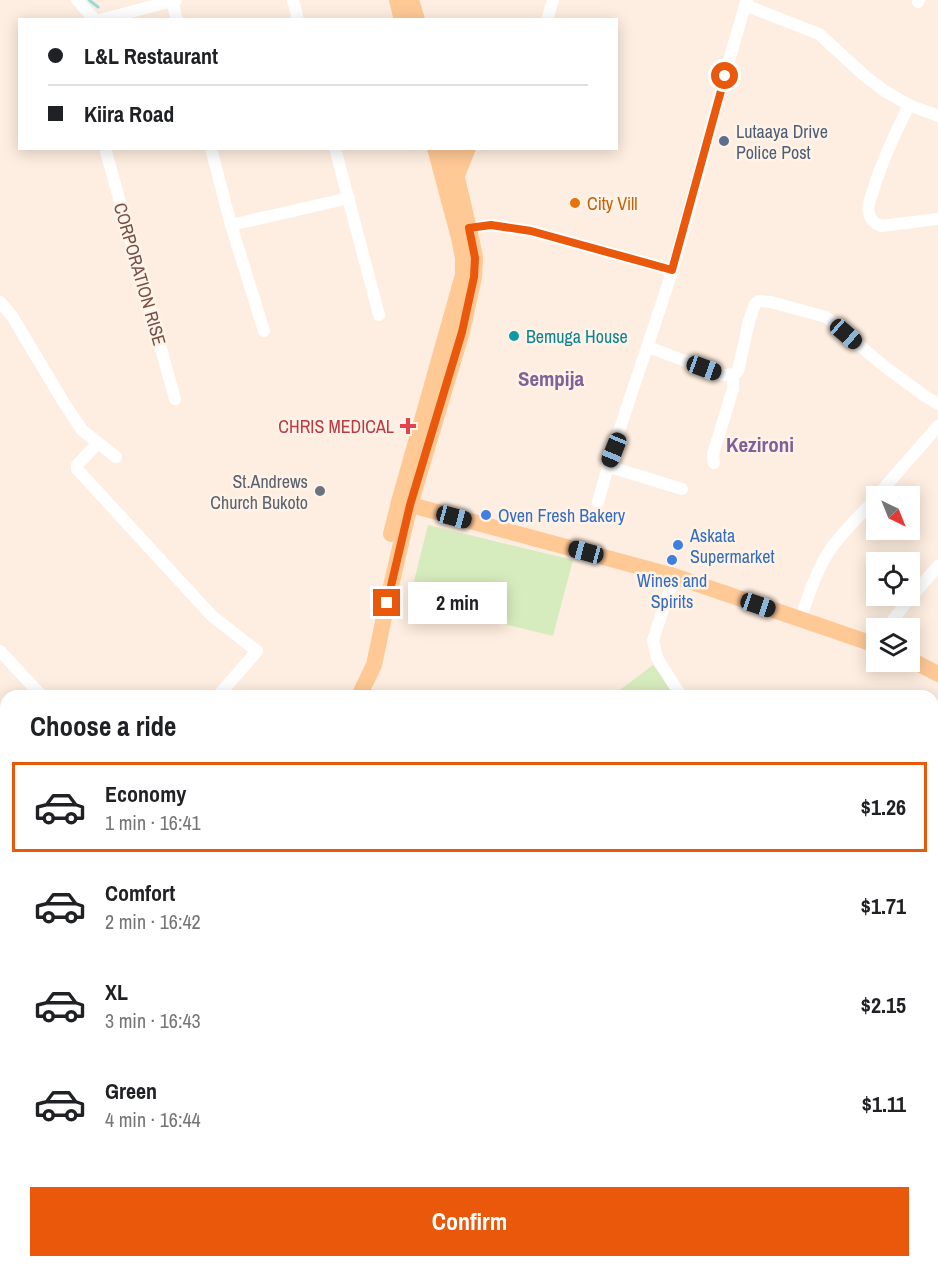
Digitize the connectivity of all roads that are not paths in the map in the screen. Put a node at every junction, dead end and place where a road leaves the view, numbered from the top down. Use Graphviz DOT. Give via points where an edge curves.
graph roads {
  1 [pos="77,0"];
  2 [pos="174,0"];
  3 [pos="293,0"];
  4 [pos="397,0"];
  5 [pos="411,0"];
  6 [pos="553,0"];
  7 [pos="746,3"];
  8 [pos="93,18"];
  9 [pos="107,18"];
  10 [pos="177,18"];
  11 [pos="298,18"];
  12 [pos="402,18"];
  13 [pos="416,18"];
  14 [pos="548,18"];
  15 [pos="909,105"];
  16 [pos="938,116"];
  17 [pos="106,150"];
  18 [pos="212,150"];
  19 [pos="336,150"];
  20 [pos="436,150"];
  21 [pos="451,150"];
  22 [pos="467,150"];
  23 [pos="457,175"];
  24 [pos="349,198"];
  25 [pos="938,219"];
  26 [pos="231,225"];
  27 [pos="469,228"];
  28 [pos="672,270"];
  29 [pos="0,302"];
  30 [pos="379,315"];
  31 [pos="264,331"];
  32 [pos="648,347"];
  33 [pos="733,375"];
  34 [pos="176,399"];
  35 [pos="938,404"];
  36 [pos="938,426"];
  37 [pos="98,443"];
  38 [pos="116,457"];
  39 [pos="714,463"];
  40 [pos="607,466"];
  41 [pos="886,486"];
  42 [pos="682,489"];
  43 [pos="598,502"];
  44 [pos="404,503"];
  45 [pos="866,509"];
  46 [pos="938,566"];
  47 [pos="674,576"];
  48 [pos="894,618"];
  49 [pos="800,619"];
  50 [pos="866,642"];
  51 [pos="0,651"];
  52 [pos="920,665"];
  53 [pos="938,674"];
  54 [pos="36,690"];
  55 [pos="223,690"];
  56 [pos="362,690"];
  57 [pos="677,690"];
  1 -- 8 [label="street"];
  2 -- 9 [label="street"];
  2 -- 10 [label="street"];
  3 -- 11 [label="street"];
  4 -- 12 [label="main road"];
  5 -- 13 [label="main road"];
  6 -- 14 [label="street"];
  7 -- 15 [label="street" via="819,34 883,90"];
  7 -- 28 [label="street"];
  15 -- 16 [label="street"];
  15 -- 25 [label="street" via="880,167 868,210 881,226"];
  17 -- 34 [label="street, CORPORATION RISE"];
  18 -- 26 [label="street"];
  19 -- 24 [label="street"];
  20 -- 44 [label="main road" via="459,238 463,275"];
  21 -- 23 [label="main road"];
  22 -- 23 [label="main road"];
  23 -- 27 [label="main road"];
  24 -- 26 [label="street"];
  24 -- 30 [label="street"];
  26 -- 31 [label="street"];
  27 -- 28 [label="street" via="491,225 531,231"];
  27 -- 44 [label="main road" via="474,277 462,332"];
  28 -- 32 [label="street"];
  29 -- 37 [label="street" via="82,430"];
  32 -- 33 [label="street" via="723,375"];
  32 -- 40 [label="street"];
  33 -- 35 [label="street" via="738,370 755,304 771,302 826,317 884,366"];
  33 -- 39 [label="street"];
  36 -- 41 [label="street"];
  37 -- 38 [label="street"];
  37 -- 55 [label="street" via="77,469 212,616 257,651"];
  40 -- 42 [label="street"];
  40 -- 43 [label="street"];
  44 -- 47 [label="main road"];
  44 -- 56 [label="main road" via="374,665"];
  45 -- 49 [label="street" via="828,554"];
  46 -- 48 [label="street"];
  47 -- 49 [label="main road"];
  47 -- 57 [label="street" via="653,640 657,658"];
  49 -- 50 [label="main road"];
  51 -- 54 [label="street"];
  52 -- 53 [label="main road"];
}
